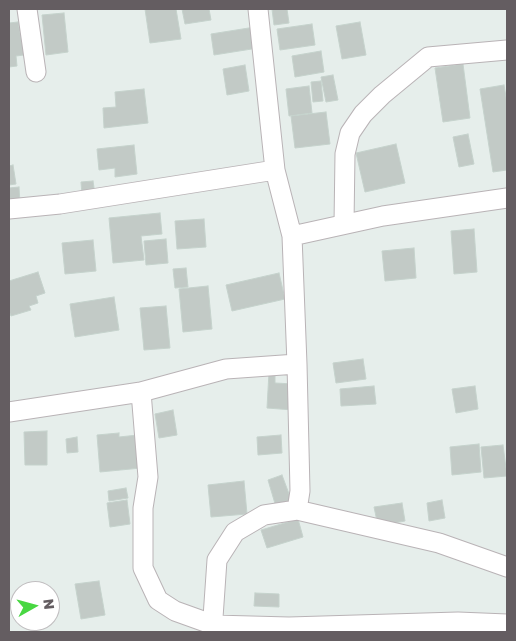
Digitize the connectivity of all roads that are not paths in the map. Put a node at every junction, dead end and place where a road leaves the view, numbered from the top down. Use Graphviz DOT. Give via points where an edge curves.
graph roads {
  1 [pos="27,9"];
  2 [pos="258,9"];
  3 [pos="507,50"];
  4 [pos="36,72"];
  5 [pos="275,170"];
  6 [pos="507,198"];
  7 [pos="9,209"];
  8 [pos="344,224"];
  9 [pos="292,236"];
  10 [pos="297,364"];
  11 [pos="141,392"];
  12 [pos="9,412"];
  13 [pos="297,510"];
  14 [pos="507,567"];
  15 [pos="507,624"];
  16 [pos="213,629"];
  1 -- 4 [label="street"];
  2 -- 5 [label="street"];
  3 -- 8 [label="street" via="428,57 363,114 350,132 345,154"];
  5 -- 7 [label="street"];
  5 -- 9 [label="street"];
  6 -- 8 [label="street"];
  8 -- 9 [label="street"];
  9 -- 10 [label="street"];
  10 -- 11 [label="street" via="226,369"];
  10 -- 13 [label="street" via="300,491"];
  11 -- 12 [label="street"];
  11 -- 16 [label="street" via="148,477 143,508 143,568 158,600"];
  13 -- 14 [label="street" via="439,543"];
  13 -- 16 [label="street" via="264,514 235,532 217,560"];
  15 -- 16 [label="street" via="458,622"];
}
